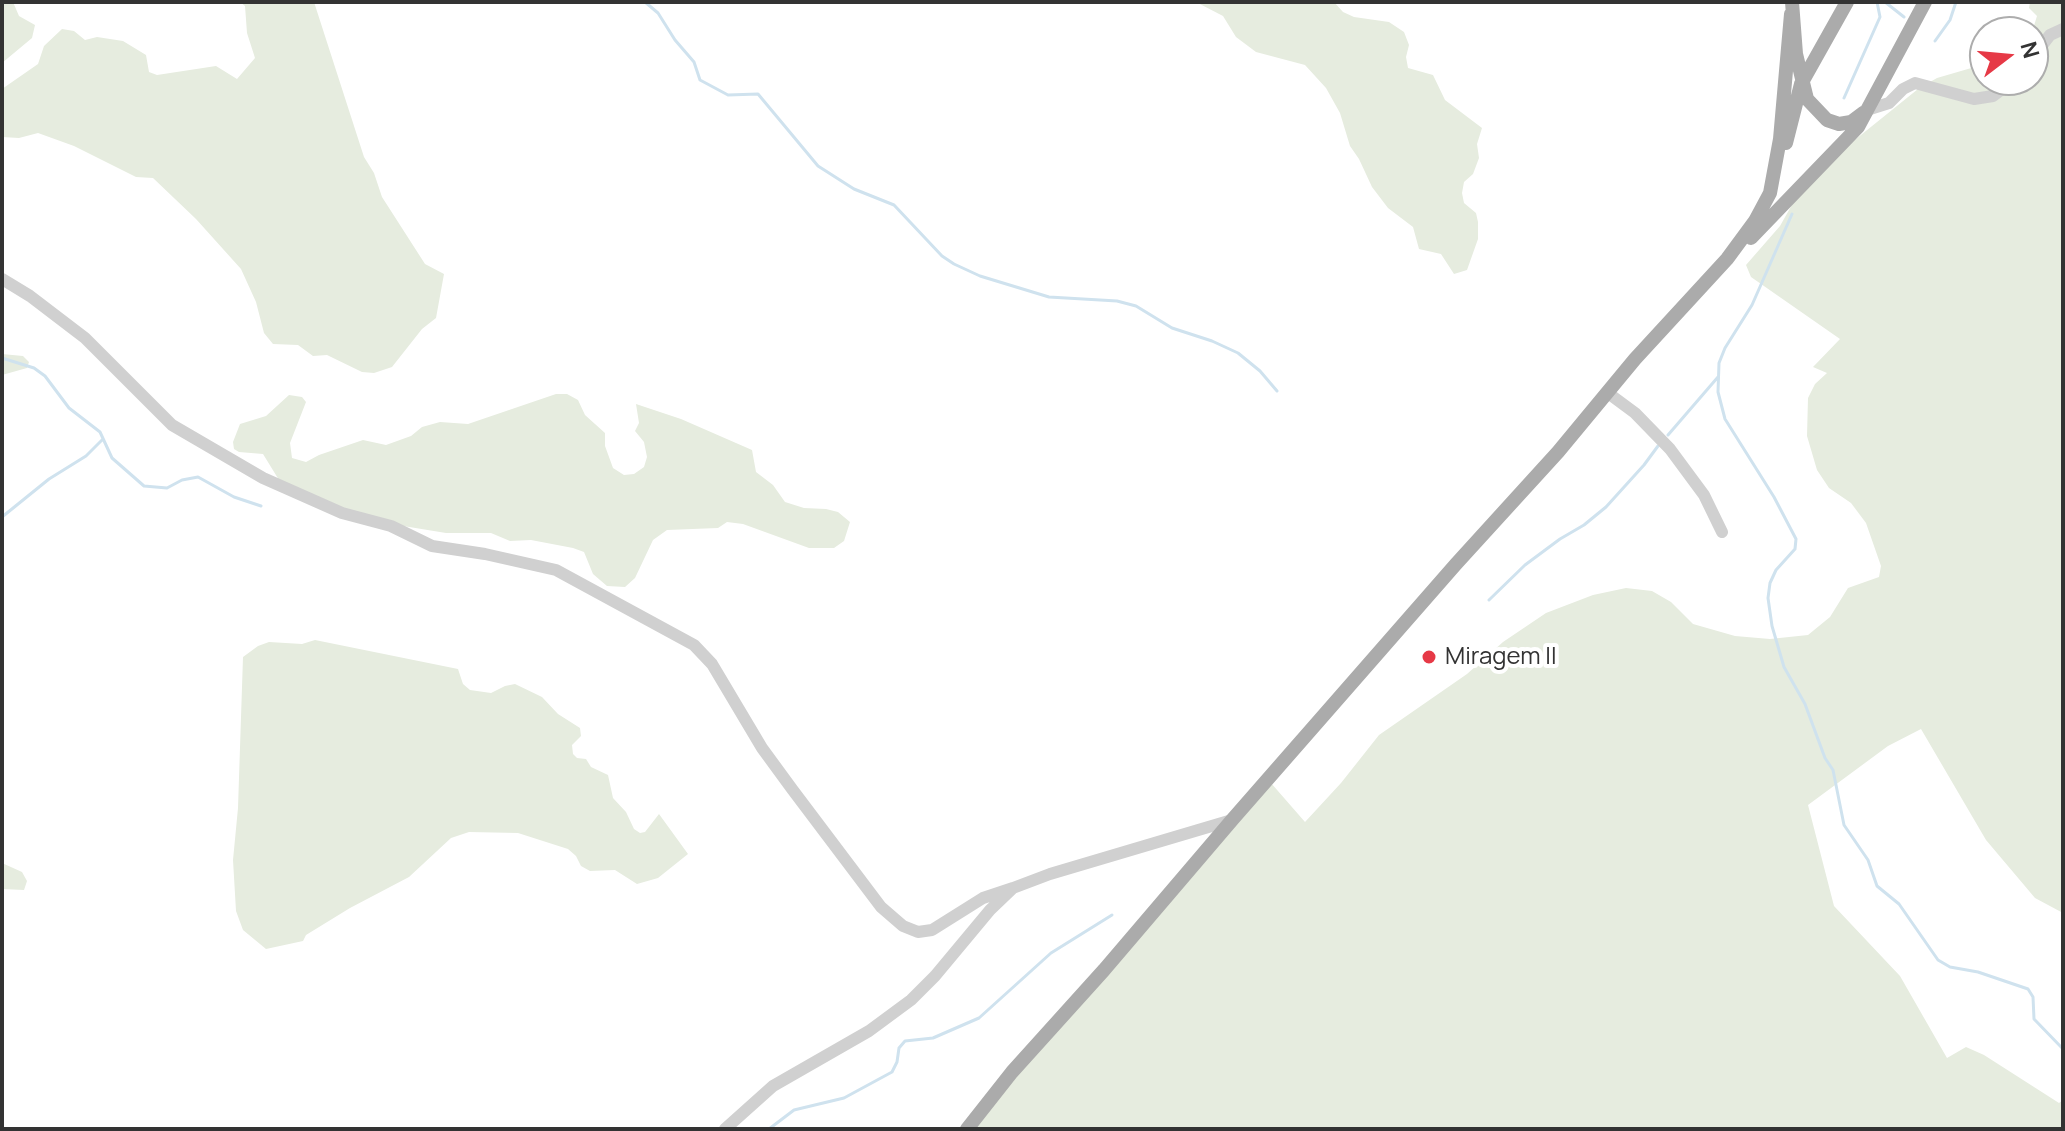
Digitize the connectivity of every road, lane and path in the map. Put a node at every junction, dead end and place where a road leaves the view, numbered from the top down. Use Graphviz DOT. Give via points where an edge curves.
graph roads {
  1 [pos="1847,2"];
  2 [pos="1925,2"];
  3 [pos="1791,8"];
  4 [pos="1801,84"];
  5 [pos="1993,96"];
  6 [pos="1870,109"];
  7 [pos="1770,193"];
  8 [pos="1727,259"];
  9 [pos="2,279"];
  10 [pos="1608,393"];
  11 [pos="1722,532"];
  12 [pos="1232,820"];
  13 [pos="1013,888"];
  14 [pos="725,1129"];
  15 [pos="967,1129"];
  1 -- 4 [label="main road"];
  2 -- 6 [label="main road"];
  3 -- 4 [label="main road"];
  3 -- 7 [label="main road"];
  4 -- 6 [label="main road" via="1827,120 1851,122"];
  4 -- 7 [label="main road"];
  5 -- 6 [label="street" via="1974,99 1915,83 1889,103"];
  6 -- 8 [label="main road" via="1839,150"];
  7 -- 8 [label="main road"];
  8 -- 10 [label="main road"];
  9 -- 13 [label="street" via="65,321 172,425 263,478 432,546 556,570 694,645 712,664 792,789 881,907 903,926 932,930 983,898"];
  10 -- 11 [label="street" via="1670,449 1704,495"];
  10 -- 12 [label="main road"];
  12 -- 13 [label="street"];
  12 -- 15 [label="main road"];
  13 -- 14 [label="street" via="911,1000 869,1031 773,1086"];
}
